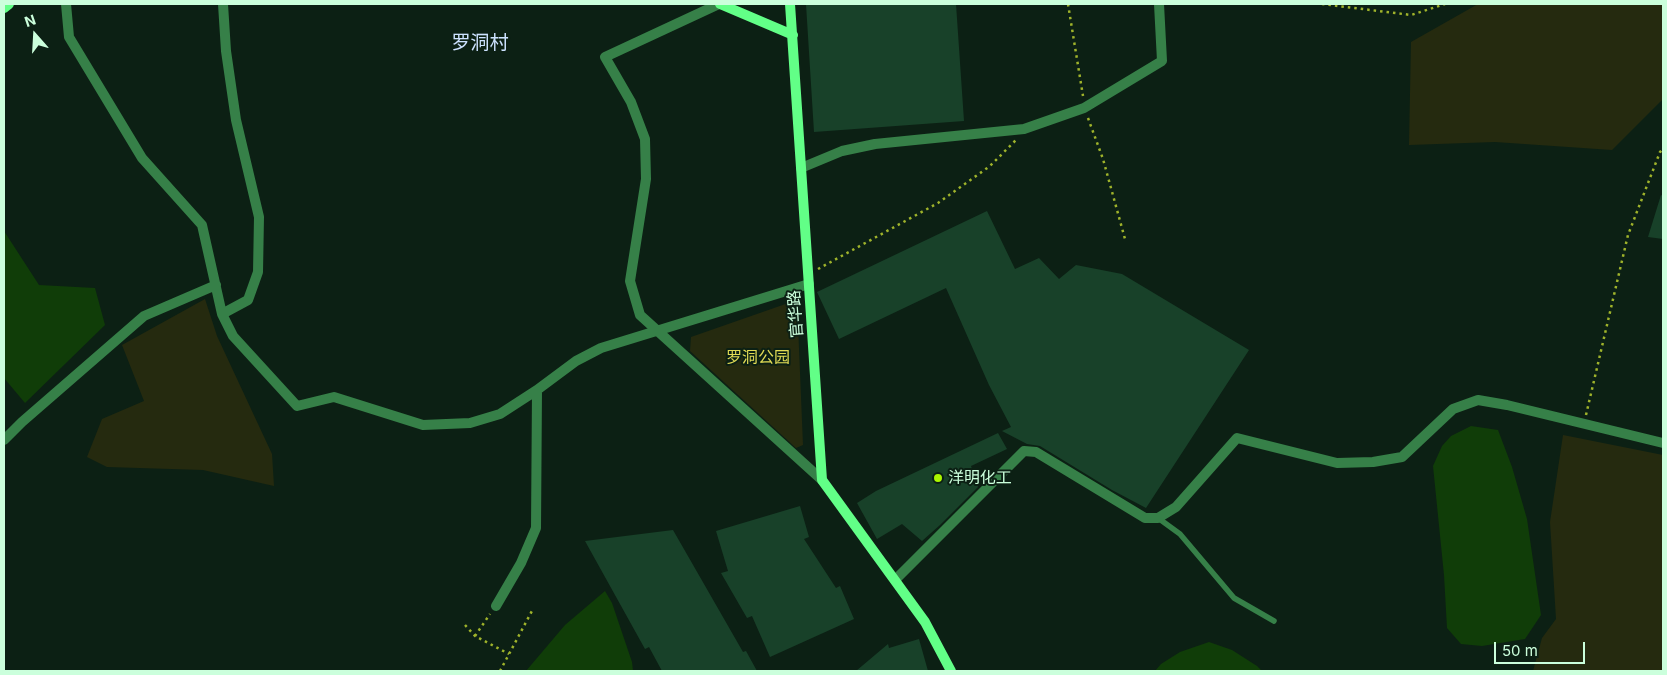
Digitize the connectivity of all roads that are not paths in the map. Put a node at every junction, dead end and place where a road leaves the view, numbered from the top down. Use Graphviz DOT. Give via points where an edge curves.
graph roads {
  1 [pos="9,4"];
  2 [pos="66,4"];
  3 [pos="223,4"];
  4 [pos="719,4"];
  5 [pos="790,4"];
  6 [pos="1159,4"];
  7 [pos="4,8"];
  8 [pos="792,35"];
  9 [pos="801,168"];
  10 [pos="808,279"];
  11 [pos="216,285"];
  12 [pos="222,314"];
  13 [pos="657,331"];
  14 [pos="537,390"];
  15 [pos="4,440"];
  16 [pos="1663,443"];
  17 [pos="822,480"];
  18 [pos="1158,518"];
  19 [pos="895,580"];
  20 [pos="496,606"];
  21 [pos="1274,621"];
  22 [pos="951,671"];
  1 -- 7 [label="main road"];
  2 -- 11 [label="street" via="70,37 142,158 202,225"];
  3 -- 12 [label="street" via="236,120 259,217 258,272 248,300"];
  4 -- 8 [label="main road"];
  4 -- 13 [label="street" via="605,57 631,102 645,139 646,178 630,282 640,315"];
  5 -- 8 [label="main road, 官华路"];
  6 -- 9 [label="street" via="1162,61 1084,108 1024,129 875,144 842,151"];
  8 -- 9 [label="main road, 官华路"];
  9 -- 10 [label="main road, 官华路"];
  10 -- 13 [label="street"];
  10 -- 17 [label="main road, 官华路"];
  11 -- 12 [label="street"];
  11 -- 15 [label="street" via="144,316"];
  12 -- 14 [label="street" via="232,336 297,406 334,397 423,425 470,423 500,414"];
  13 -- 14 [label="street" via="600,348"];
  13 -- 17 [label="street"];
  14 -- 20 [label="street" via="536,528"];
  16 -- 18 [label="street" via="1478,400 1453,409 1402,457 1373,462 1337,463 1237,438 1176,508"];
  17 -- 19 [label="main road"];
  18 -- 19 [label="street" via="1145,518 1036,452 1024,451"];
  18 -- 21 [label="lane" via="1180,534 1234,598"];
  19 -- 22 [label="main road" via="925,622"];
}
